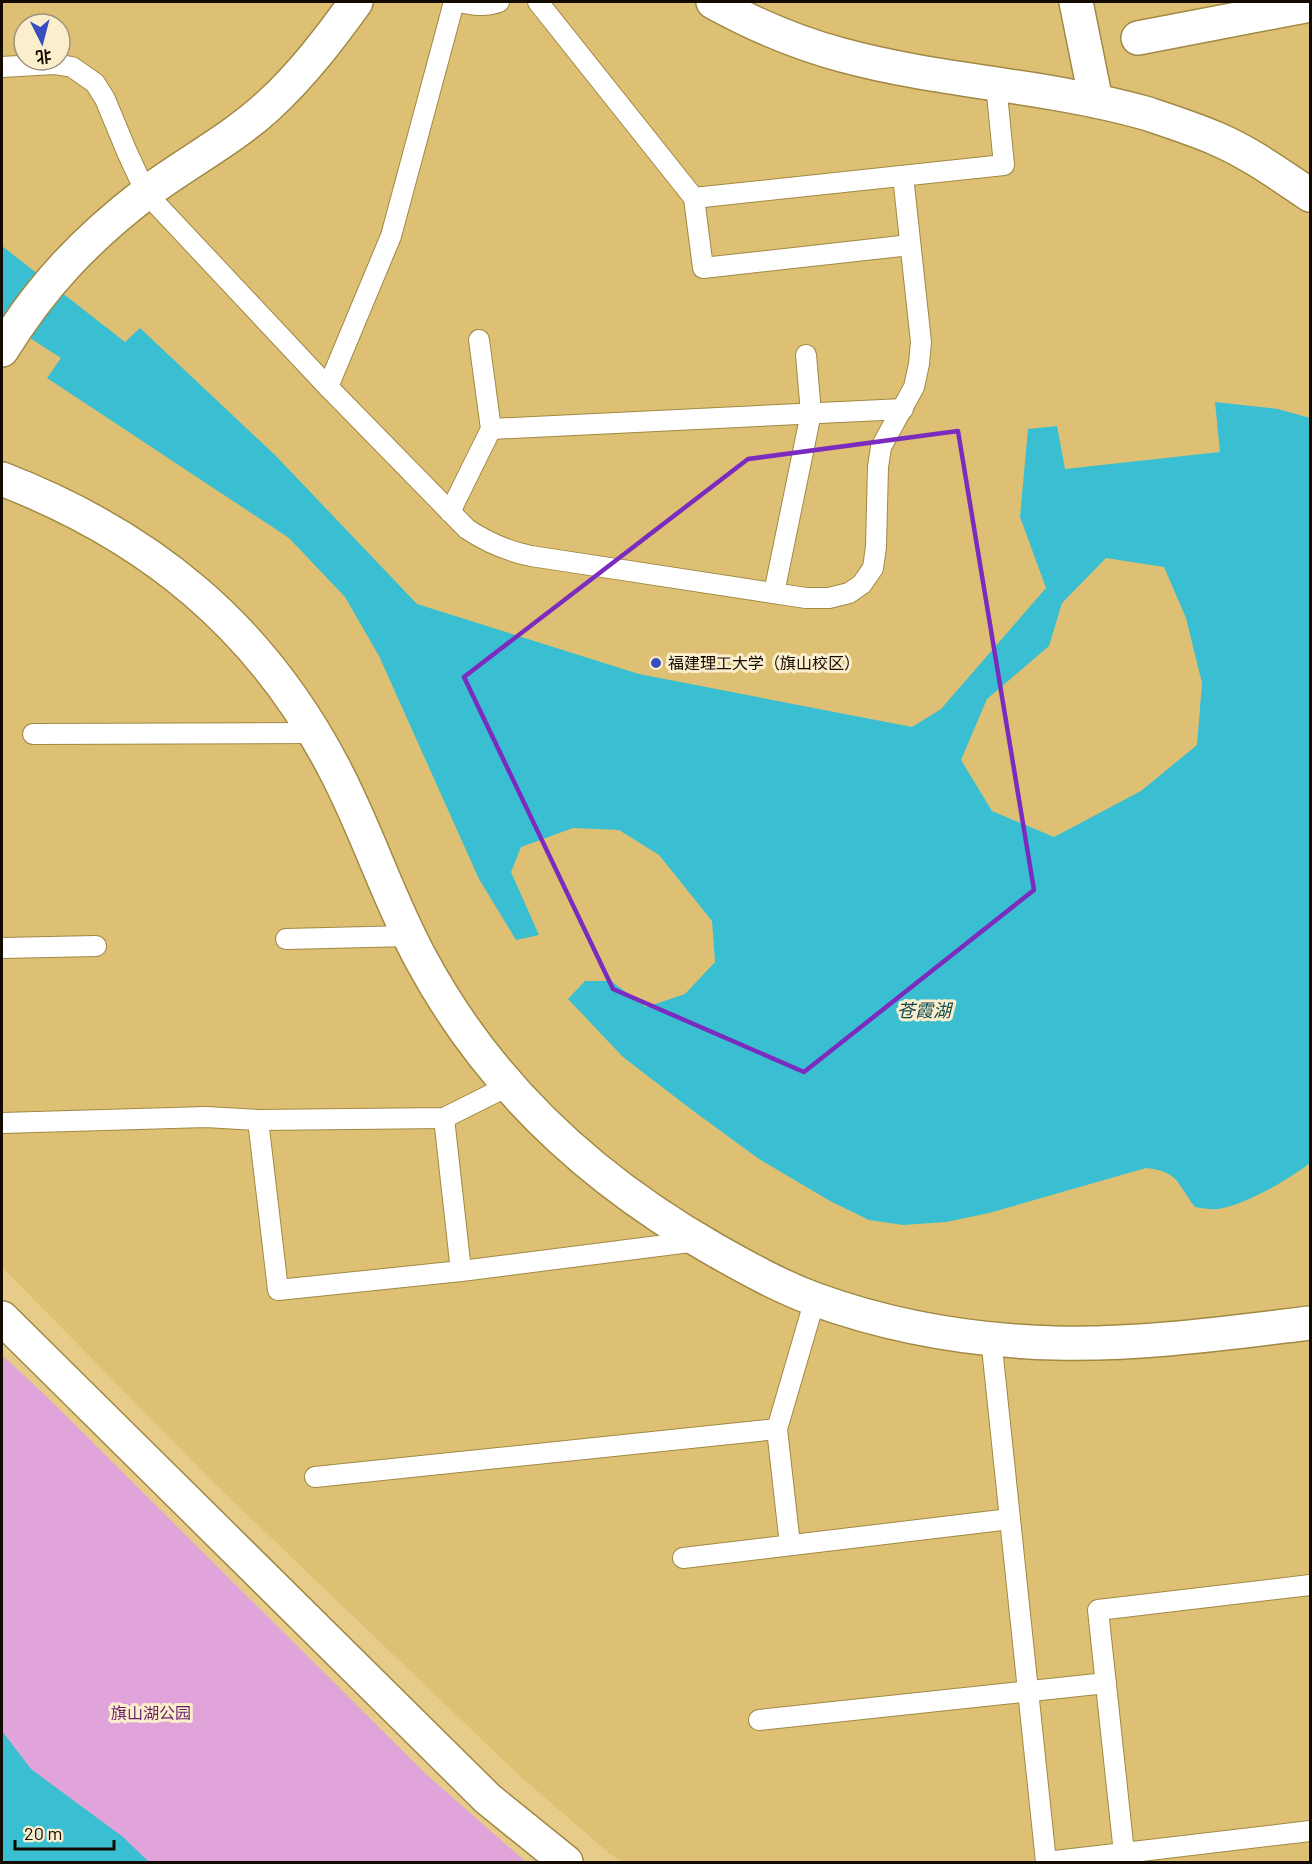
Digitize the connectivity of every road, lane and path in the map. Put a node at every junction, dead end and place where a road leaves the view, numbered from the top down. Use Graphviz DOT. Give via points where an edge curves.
graph roads {
  1 [pos="356,2"];
  2 [pos="454,2"];
  3 [pos="459,2"];
  4 [pos="499,2"];
  5 [pos="537,2"];
  6 [pos="712,2"];
  7 [pos="1076,2"];
  8 [pos="1311,5"];
  9 [pos="1138,38"];
  10 [pos="2,67"];
  11 [pos="996,84"];
  12 [pos="1096,101"];
  13 [pos="903,176"];
  14 [pos="146,193"];
  15 [pos="1311,195"];
  16 [pos="694,198"];
  17 [pos="910,245"];
  18 [pos="479,340"];
  19 [pos="2,350"];
  20 [pos="806,355"];
  21 [pos="328,387"];
  22 [pos="903,409"];
  23 [pos="811,413"];
  24 [pos="491,429"];
  25 [pos="2,478"];
  26 [pos="450,512"];
  27 [pos="774,593"];
  28 [pos="314,733"];
  29 [pos="33,734"];
  30 [pos="409,936"];
  31 [pos="286,939"];
  32 [pos="96,946"];
  33 [pos="2,948"];
  34 [pos="508,1086"];
  35 [pos="444,1118"];
  36 [pos="258,1120"];
  37 [pos="2,1123"];
  38 [pos="700,1241"];
  39 [pos="461,1271"];
  40 [pos="814,1299"];
  41 [pos="2,1318"];
  42 [pos="1311,1323"];
  43 [pos="991,1338"];
  44 [pos="777,1429"];
  45 [pos="315,1477"];
  46 [pos="1010,1519"];
  47 [pos="790,1545"];
  48 [pos="683,1558"];
  49 [pos="1311,1585"];
  50 [pos="1106,1683"];
  51 [pos="1028,1691"];
  52 [pos="759,1720"];
  53 [pos="1311,1831"];
  54 [pos="1124,1853"];
  55 [pos="1046,1862"];
  56 [pos="566,1863"];
  1 -- 14 [label="street" via="319,51 268,106"];
  2 -- 21 [label="lane" via="391,236"];
  3 -- 4 [label="lane"];
  5 -- 16 [label="lane"];
  6 -- 11 [label="street" via="756,24 843,55"];
  7 -- 12 [label="street"];
  8 -- 9 [label="street"];
  10 -- 14 [label="lane" via="72,67 95,83"];
  11 -- 12 [label="street"];
  11 -- 13 [label="lane" via="1004,165"];
  12 -- 15 [label="street" via="1144,113 1218,140"];
  13 -- 16 [label="lane"];
  13 -- 17 [label="lane"];
  14 -- 19 [label="street" via="70,259 30,307"];
  14 -- 21 [label="lane"];
  16 -- 17 [label="lane" via="703,268"];
  17 -- 22 [label="lane" via="921,342 914,387"];
  18 -- 24 [label="lane"];
  20 -- 23 [label="lane"];
  21 -- 26 [label="lane"];
  22 -- 23 [label="lane"];
  22 -- 27 [label="lane" via="881,447 876,547 868,576 849,593 829,598"];
  23 -- 24 [label="lane"];
  23 -- 27 [label="lane"];
  24 -- 26 [label="lane"];
  25 -- 28 [label="street" via="98,522 180,579 243,638 281,683"];
  26 -- 27 [label="lane" via="467,529 507,550"];
  28 -- 29 [label="lane"];
  28 -- 30 [label="street" via="347,795"];
  30 -- 31 [label="lane"];
  30 -- 34 [label="street" via="448,1006"];
  32 -- 33 [label="lane"];
  34 -- 35 [label="lane"];
  34 -- 38 [label="street" via="569,1148 633,1198"];
  35 -- 36 [label="lane"];
  35 -- 39 [label="lane"];
  36 -- 37 [label="lane" via="206,1117"];
  36 -- 39 [label="lane" via="278,1290"];
  38 -- 39 [label="lane"];
  38 -- 40 [label="street"];
  40 -- 43 [label="street" via="899,1324"];
  40 -- 44 [label="lane"];
  41 -- 56 [label="street" via="488,1799"];
  42 -- 43 [label="street" via="1094,1342"];
  43 -- 46 [label="lane"];
  44 -- 45 [label="lane"];
  44 -- 47 [label="lane"];
  46 -- 47 [label="lane"];
  46 -- 51 [label="lane"];
  47 -- 48 [label="lane"];
  49 -- 50 [label="lane" via="1098,1610"];
  50 -- 51 [label="lane"];
  50 -- 54 [label="lane"];
  51 -- 52 [label="lane"];
  51 -- 55 [label="lane"];
  53 -- 54 [label="lane"];
  54 -- 55 [label="lane"];
}
